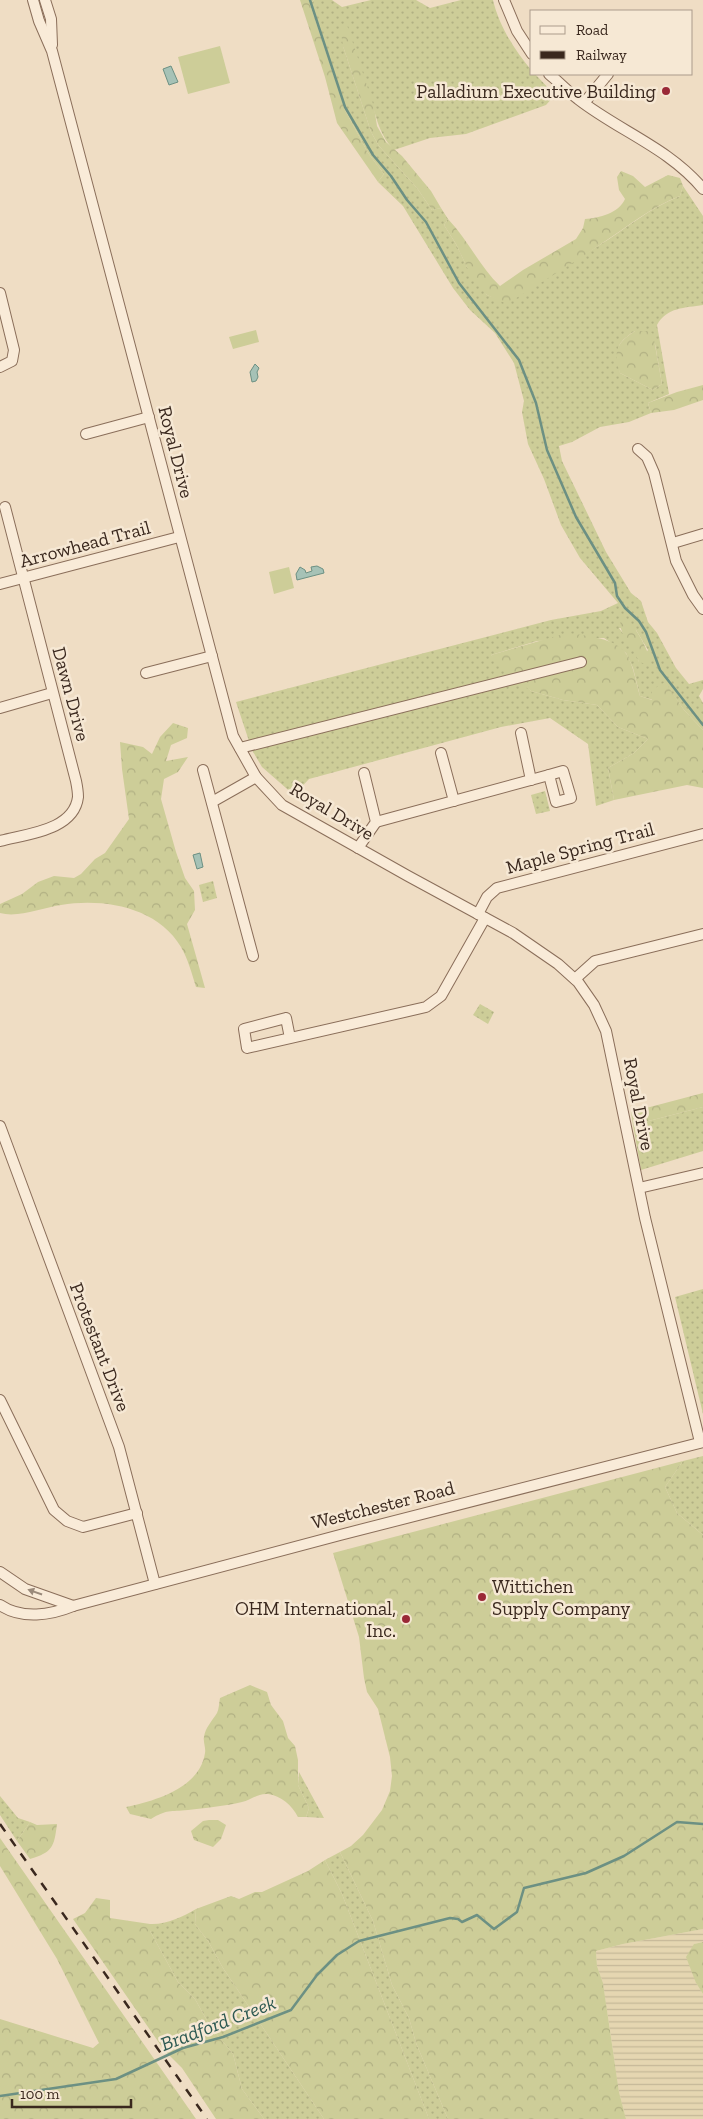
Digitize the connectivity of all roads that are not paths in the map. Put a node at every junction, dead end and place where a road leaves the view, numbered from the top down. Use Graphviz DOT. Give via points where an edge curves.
graph roads {
  1 [pos="34,0"];
  2 [pos="46,0"];
  3 [pos="504,0"];
  4 [pos="52,51"];
  5 [pos="530,51"];
  6 [pos="550,75"];
  7 [pos="607,75"];
  8 [pos="584,103"];
  9 [pos="703,189"];
  10 [pos="0,293"];
  11 [pos="0,367"];
  12 [pos="149,417"];
  13 [pos="86,434"];
  14 [pos="638,449"];
  15 [pos="5,507"];
  16 [pos="703,534"];
  17 [pos="180,537"];
  18 [pos="673,543"];
  19 [pos="23,578"];
  20 [pos="0,584"];
  21 [pos="703,608"];
  22 [pos="212,656"];
  23 [pos="581,662"];
  24 [pos="146,673"];
  25 [pos="52,693"];
  26 [pos="0,708"];
  27 [pos="521,733"];
  28 [pos="240,748"];
  29 [pos="441,754"];
  30 [pos="203,770"];
  31 [pos="364,773"];
  32 [pos="549,776"];
  33 [pos="256,777"];
  34 [pos="531,780"];
  35 [pos="454,801"];
  36 [pos="212,802"];
  37 [pos="376,822"];
  38 [pos="703,834"];
  39 [pos="0,840"];
  40 [pos="358,848"];
  41 [pos="481,916"];
  42 [pos="703,934"];
  43 [pos="253,956"];
  44 [pos="575,979"];
  45 [pos="290,1038"];
  46 [pos="0,1126"];
  47 [pos="703,1173"];
  48 [pos="638,1188"];
  49 [pos="0,1400"];
  50 [pos="702,1442"];
  51 [pos="137,1513"];
  52 [pos="0,1572"];
  53 [pos="155,1584"];
  54 [pos="0,1605"];
  55 [pos="74,1606"];
  1 -- 4 [label="street, Royal Drive"];
  2 -- 4 [label="street, Royal Drive"];
  3 -- 5 [label="street" via="517,31"];
  4 -- 12 [label="street, Royal Drive"];
  6 -- 8 [label="street"];
  7 -- 8 [label="street"];
  8 -- 9 [label="street" via="670,157"];
  10 -- 11 [label="street" via="14,350 12,361"];
  12 -- 13 [label="street"];
  12 -- 17 [label="street, Royal Drive"];
  14 -- 18 [label="street" via="647,457 654,473"];
  15 -- 19 [label="street, Dawn Drive"];
  16 -- 18 [label="street"];
  17 -- 19 [label="street, Arrowhead Trail"];
  17 -- 22 [label="street, Royal Drive"];
  18 -- 21 [label="street" via="676,561"];
  19 -- 20 [label="street, Arrowhead Trail"];
  19 -- 25 [label="street, Dawn Drive"];
  22 -- 24 [label="street"];
  22 -- 28 [label="street, Royal Drive" via="227,715"];
  23 -- 28 [label="street"];
  25 -- 26 [label="street"];
  25 -- 39 [label="street, Dawn Drive" via="78,798 72,814 61,823"];
  27 -- 34 [label="street"];
  28 -- 33 [label="street, Royal Drive"];
  29 -- 35 [label="street"];
  30 -- 36 [label="street"];
  31 -- 37 [label="street"];
  32 -- 34 [label="street"];
  33 -- 36 [label="street"];
  33 -- 40 [label="street, Royal Drive" via="282,804"];
  34 -- 35 [label="street"];
  35 -- 37 [label="street"];
  36 -- 43 [label="street"];
  37 -- 40 [label="street"];
  38 -- 41 [label="street, Maple Spring Trail" via="497,888 487,897"];
  40 -- 41 [label="street, Royal Drive"];
  41 -- 44 [label="street, Royal Drive" via="512,933"];
  41 -- 45 [label="street, Maple Spring Trail" via="441,996 426,1007"];
  42 -- 44 [label="street" via="595,961"];
  44 -- 48 [label="street, Royal Drive" via="594,1005 606,1031"];
  45 -- 45 [label="street, Maple Spring Trail" via="247,1048 244,1029 286,1018"];
  46 -- 51 [label="street, Protestant Drive" via="119,1447"];
  47 -- 48 [label="street"];
  48 -- 50 [label="street, Royal Drive"];
  49 -- 51 [label="street" via="54,1510 67,1521 83,1527"];
  50 -- 53 [label="street, Westchester Road"];
  51 -- 53 [label="street, Protestant Drive"];
  55 -- 52 [label="street, one-way" via="25,1589"];
  53 -- 55 [label="street, Westchester Road"];
  54 -- 55 [label="street, Westchester Road" via="33,1615 55,1613"];
}
